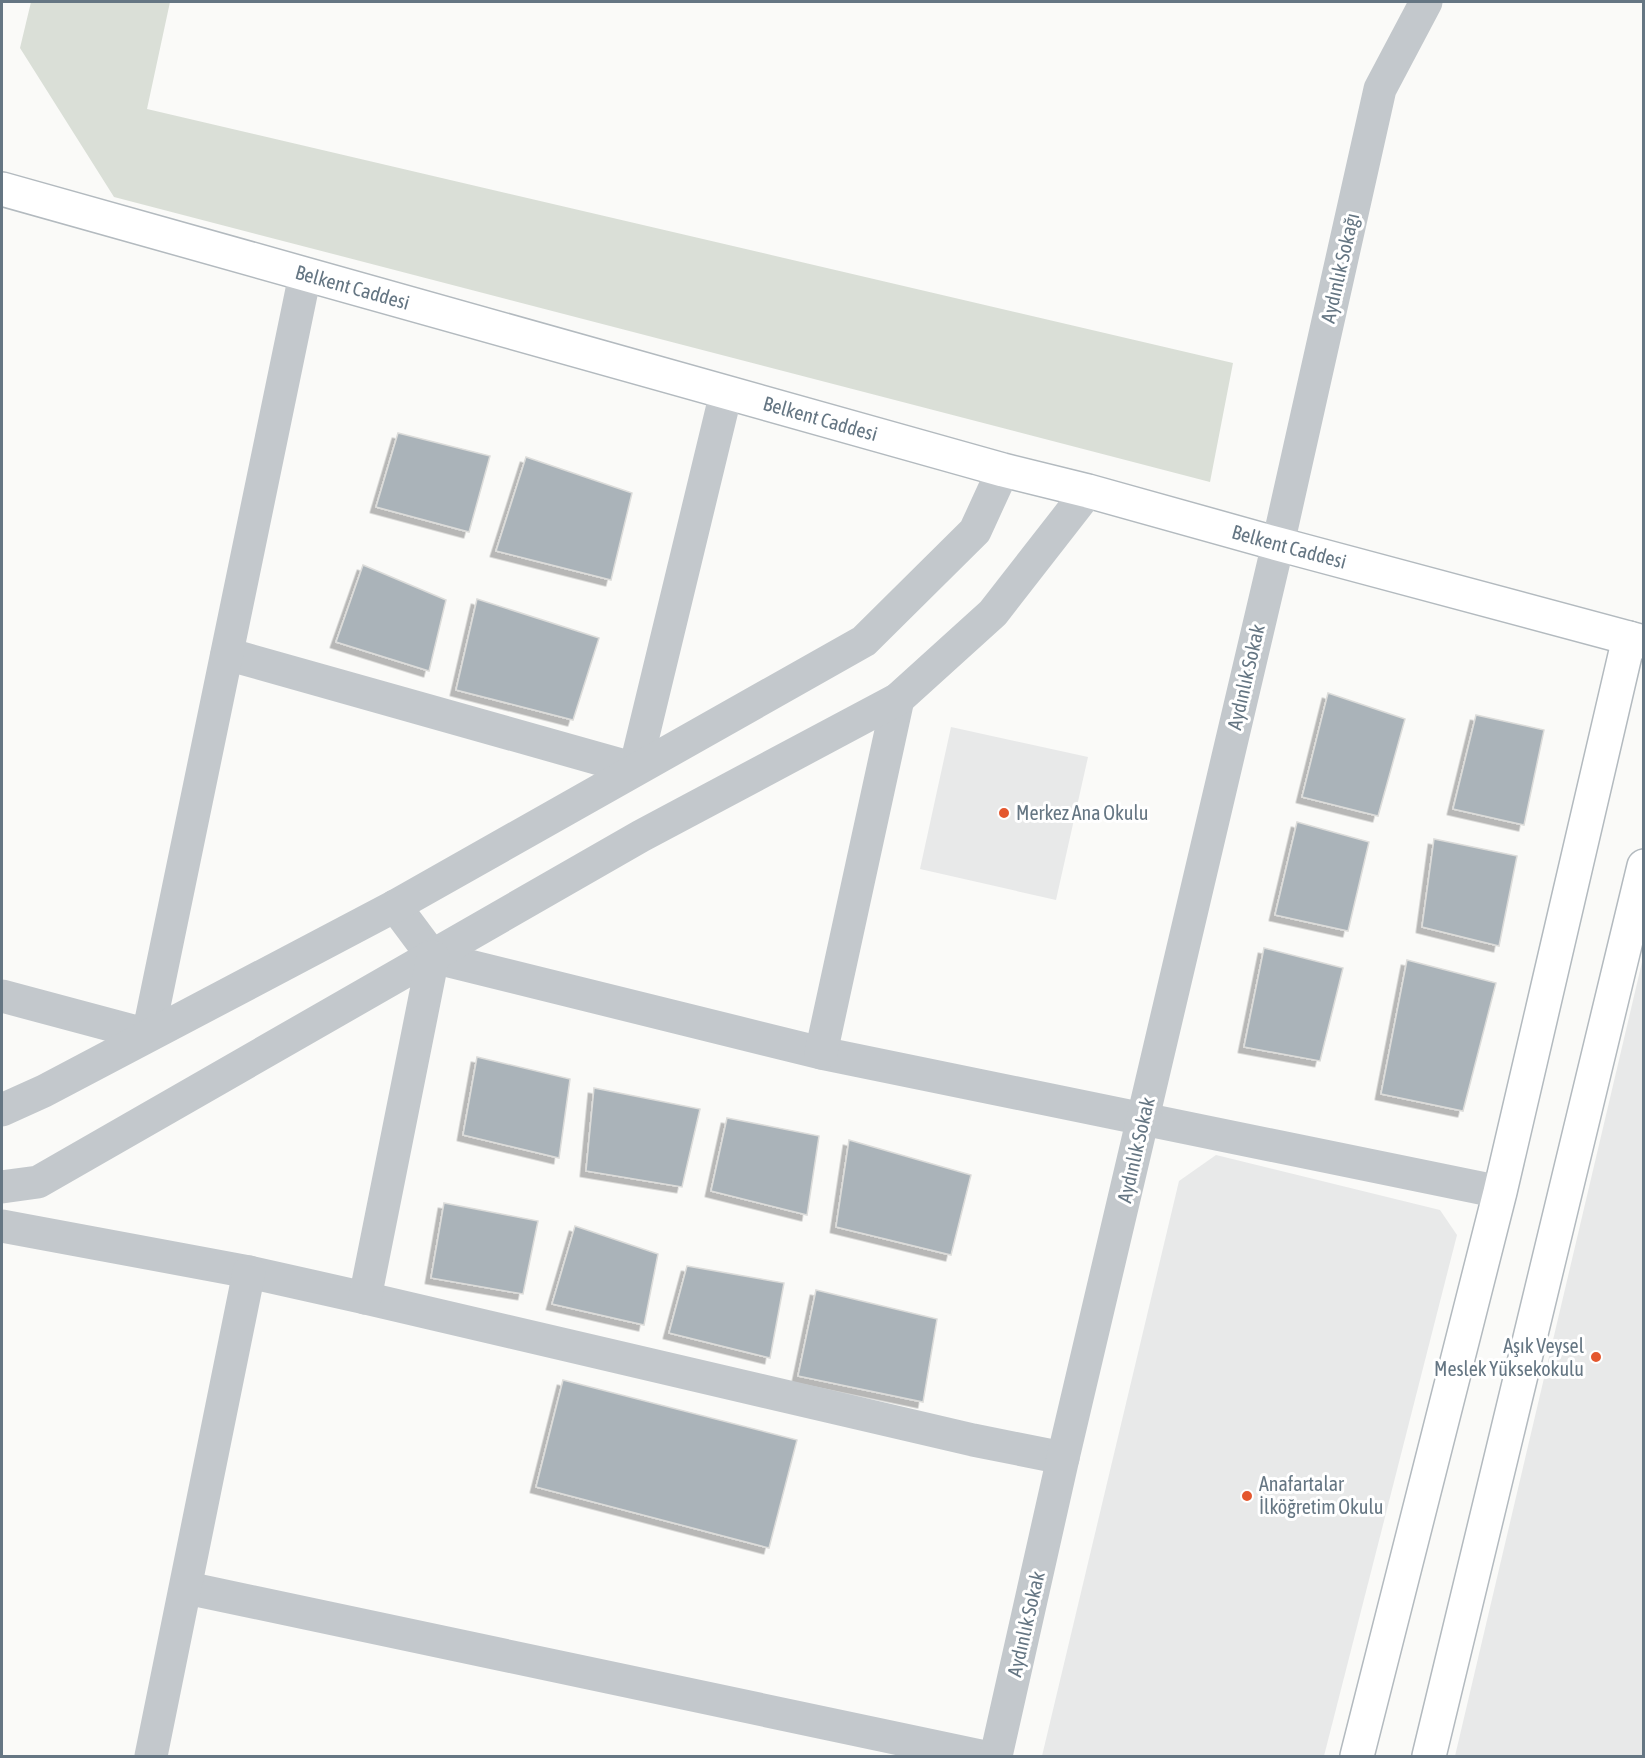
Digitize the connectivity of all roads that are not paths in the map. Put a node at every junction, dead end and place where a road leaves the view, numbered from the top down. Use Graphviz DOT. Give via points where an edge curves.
graph roads {
  1 [pos="1426,2"];
  2 [pos="2,189"];
  3 [pos="305,275"];
  4 [pos="726,393"];
  5 [pos="1003,470"];
  6 [pos="1088,491"];
  7 [pos="1278,544"];
  8 [pos="1636,640"];
  9 [pos="227,654"];
  10 [pos="898,699"];
  11 [pos="635,769"];
  12 [pos="1644,866"];
  13 [pos="395,906"];
  14 [pos="434,957"];
  15 [pos="2,996"];
  16 [pos="148,1035"];
  17 [pos="821,1053"];
  18 [pos="2,1110"];
  19 [pos="1143,1118"];
  20 [pos="2,1187"];
  21 [pos="1500,1192"];
  22 [pos="2,1226"];
  23 [pos="249,1272"];
  24 [pos="365,1298"];
  25 [pos="1063,1458"];
  26 [pos="187,1588"];
  27 [pos="151,1756"];
  28 [pos="980,1756"];
  29 [pos="996,1756"];
  30 [pos="1357,1756"];
  31 [pos="1429,1756"];
  1 -- 7 [label="street, Aydınlık Sokağı" via="1380,89"];
  2 -- 3 [label="street, Belkent Caddesi"];
  3 -- 4 [label="street, Belkent Caddesi"];
  3 -- 9 [label="street"];
  4 -- 5 [label="street, Belkent Caddesi"];
  4 -- 11 [label="street"];
  5 -- 6 [label="street, Belkent Caddesi"];
  5 -- 11 [label="street" via="975,531 864,641"];
  6 -- 7 [label="street, Belkent Caddesi"];
  6 -- 10 [label="street" via="993,613"];
  7 -- 8 [label="street, Belkent Caddesi"];
  7 -- 19 [label="street, Aydınlık Sokak"];
  8 -- 21 [label="street"];
  9 -- 11 [label="street"];
  9 -- 16 [label="street"];
  10 -- 14 [label="street" via="641,836"];
  10 -- 17 [label="street"];
  11 -- 13 [label="street"];
  12 -- 31 [label="street"];
  13 -- 14 [label="street"];
  13 -- 16 [label="street"];
  14 -- 17 [label="street"];
  14 -- 20 [label="street" via="38,1182"];
  14 -- 24 [label="street"];
  15 -- 16 [label="street"];
  16 -- 18 [label="street"];
  17 -- 19 [label="street"];
  19 -- 21 [label="street"];
  19 -- 25 [label="street, Aydınlık Sokak"];
  21 -- 30 [label="street"];
  22 -- 23 [label="street"];
  23 -- 24 [label="street"];
  23 -- 26 [label="street"];
  24 -- 25 [label="street"];
  25 -- 29 [label="street, Aydınlık Sokak"];
  26 -- 27 [label="street"];
  26 -- 28 [label="street"];
}
